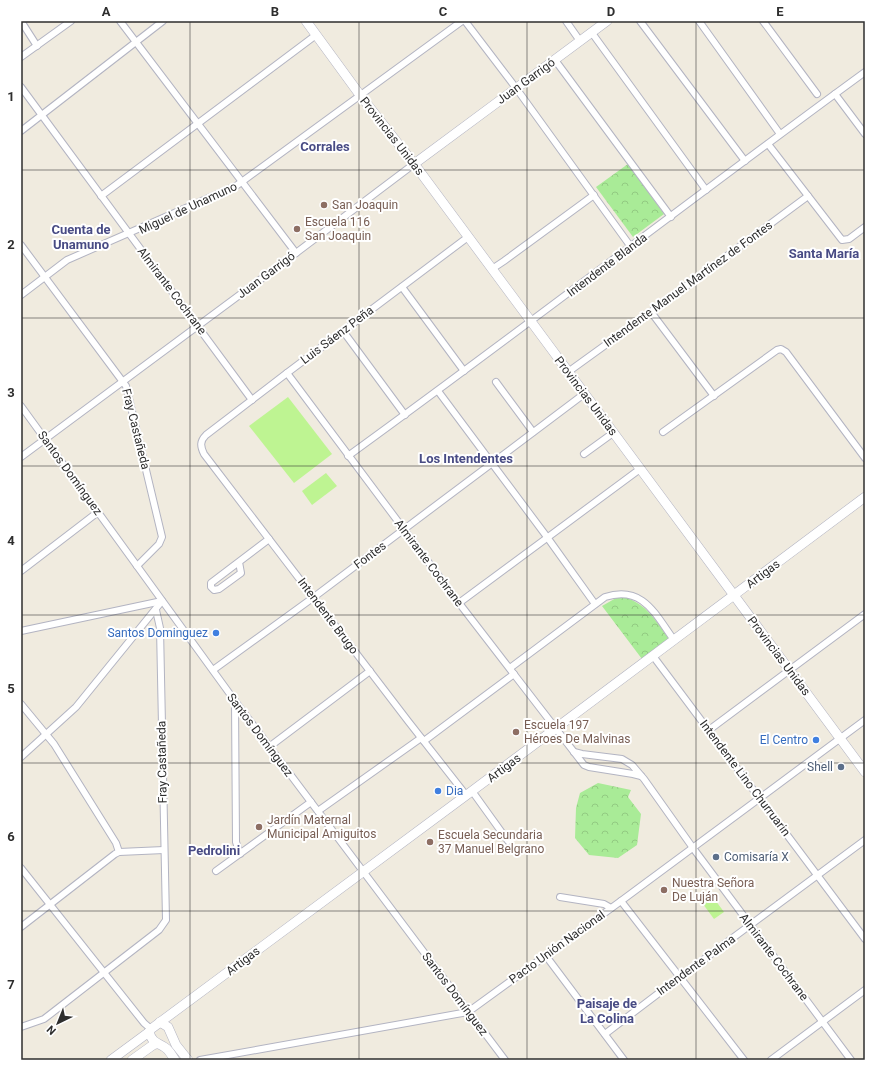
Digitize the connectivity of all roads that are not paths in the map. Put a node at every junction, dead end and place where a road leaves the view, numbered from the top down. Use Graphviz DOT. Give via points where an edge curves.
graph roads {
  1 [pos="21,21"];
  2 [pos="71,21"];
  3 [pos="120,21"];
  4 [pos="163,21"];
  5 [pos="306,21"];
  6 [pos="463,21"];
  7 [pos="566,21"];
  8 [pos="607,21"];
  9 [pos="640,21"];
  10 [pos="699,21"];
  11 [pos="763,21"];
  12 [pos="592,32"];
  13 [pos="316,35"];
  14 [pos="580,41"];
  15 [pos="136,42"];
  16 [pos="37,46"];
  17 [pos="21,57"];
  18 [pos="555,60"];
  19 [pos="865,72"];
  20 [pos="21,87"];
  21 [pos="516,88"];
  22 [pos="817,94"];
  23 [pos="835,94"];
  24 [pos="360,95"];
  25 [pos="41,116"];
  26 [pos="197,125"];
  27 [pos="21,131"];
  28 [pos="780,134"];
  29 [pos="865,134"];
  30 [pos="768,144"];
  31 [pos="745,161"];
  32 [pos="414,164"];
  33 [pos="242,183"];
  34 [pos="706,190"];
  35 [pos="594,195"];
  36 [pos="101,196"];
  37 [pos="808,196"];
  38 [pos="671,217"];
  39 [pos="865,227"];
  40 [pos="129,234"];
  41 [pos="468,238"];
  42 [pos="21,245"];
  43 [pos="631,246"];
  44 [pos="296,253"];
  45 [pos="492,269"];
  46 [pos="45,277"];
  47 [pos="402,287"];
  48 [pos="21,294"];
  49 [pos="651,312"];
  50 [pos="530,322"];
  51 [pos="198,326"];
  52 [pos="343,331"];
  53 [pos="464,371"];
  54 [pos="568,372"];
  55 [pos="287,373"];
  56 [pos="124,381"];
  57 [pos="496,382"];
  58 [pos="438,391"];
  59 [pos="584,394"];
  60 [pos="714,396"];
  61 [pos="252,400"];
  62 [pos="21,406"];
  63 [pos="405,415"];
  64 [pos="532,432"];
  65 [pos="663,432"];
  66 [pos="613,433"];
  67 [pos="206,435"];
  68 [pos="45,439"];
  69 [pos="584,454"];
  70 [pos="348,456"];
  71 [pos="21,457"];
  72 [pos="865,458"];
  73 [pos="492,464"];
  74 [pos="640,470"];
  75 [pos="865,497"];
  76 [pos="98,512"];
  77 [pos="403,529"];
  78 [pos="547,537"];
  79 [pos="269,539"];
  80 [pos="240,562"];
  81 [pos="137,566"];
  82 [pos="21,571"];
  83 [pos="734,595"];
  84 [pos="314,597"];
  85 [pos="162,601"];
  86 [pos="459,603"];
  87 [pos="595,604"];
  88 [pos="156,610"];
  89 [pos="865,614"];
  90 [pos="22,629"];
  91 [pos="674,640"];
  92 [pos="653,656"];
  93 [pos="510,668"];
  94 [pos="213,670"];
  95 [pos="370,671"];
  96 [pos="790,671"];
  97 [pos="514,674"];
  98 [pos="235,701"];
  99 [pos="21,704"];
  100 [pos="865,720"];
  101 [pos="556,729"];
  102 [pos="709,730"];
  103 [pos="47,734"];
  104 [pos="840,738"];
  105 [pos="422,740"];
  106 [pos="269,746"];
  107 [pos="574,752"];
  108 [pos="21,757"];
  109 [pos="865,772"];
  110 [pos="641,776"];
  111 [pos="469,793"];
  112 [pos="759,798"];
  113 [pos="311,802"];
  114 [pos="318,811"];
  115 [pos="865,840"];
  116 [pos="508,841"];
  117 [pos="693,848"];
  118 [pos="164,850"];
  119 [pos="119,852"];
  120 [pos="240,854"];
  121 [pos="21,868"];
  122 [pos="216,871"];
  123 [pos="363,872"];
  124 [pos="818,876"];
  125 [pos="560,897"];
  126 [pos="621,901"];
  127 [pos="50,904"];
  128 [pos="611,908"];
  129 [pos="751,926"];
  130 [pos="21,927"];
  131 [pos="865,939"];
  132 [pos="546,956"];
  133 [pos="104,972"];
  134 [pos="680,977"];
  135 [pos="865,990"];
  136 [pos="468,1012"];
  137 [pos="160,1022"];
  138 [pos="822,1022"];
  139 [pos="21,1027"];
  140 [pos="150,1030"];
  141 [pos="605,1034"];
  142 [pos="173,1037"];
  143 [pos="159,1045"];
  144 [pos="111,1060"];
  145 [pos="132,1060"];
  146 [pos="175,1060"];
  147 [pos="188,1060"];
  148 [pos="200,1060"];
  149 [pos="505,1060"];
  150 [pos="624,1060"];
  151 [pos="744,1060"];
  152 [pos="771,1060"];
  153 [pos="851,1060"];
  1 -- 16 [label="street"];
  2 -- 16 [label="street"];
  3 -- 15 [label="street"];
  4 -- 15 [label="street"];
  5 -- 13 [label="street, Provincias Unidas"];
  6 -- 21 [label="street"];
  6 -- 24 [label="street, Miguel de Unamuno"];
  7 -- 14 [label="street"];
  8 -- 12 [label="street, Juan Garrigó"];
  9 -- 31 [label="street"];
  10 -- 28 [label="street"];
  11 -- 22 [label="street"];
  12 -- 14 [label="street, Juan Garrigó"];
  12 -- 34 [label="street"];
  13 -- 24 [label="street, Provincias Unidas"];
  13 -- 26 [label="street"];
  14 -- 18 [label="street, Juan Garrigó"];
  15 -- 25 [label="street"];
  15 -- 26 [label="street"];
  16 -- 17 [label="street"];
  18 -- 21 [label="street, Juan Garrigó"];
  18 -- 38 [label="street"];
  19 -- 23 [label="street, Intendente Blanda"];
  20 -- 25 [label="street, Almirante Cochrane"];
  21 -- 32 [label="street, Juan Garrigó"];
  21 -- 35 [label="street"];
  23 -- 28 [label="street, Intendente Blanda"];
  23 -- 29 [label="street"];
  24 -- 32 [label="street, Provincias Unidas"];
  24 -- 33 [label="street, Miguel de Unamuno"];
  25 -- 27 [label="street"];
  25 -- 36 [label="street, Almirante Cochrane"];
  26 -- 33 [label="street"];
  26 -- 36 [label="street"];
  28 -- 30 [label="street, Intendente Blanda"];
  30 -- 31 [label="street, Intendente Blanda"];
  30 -- 37 [label="street"];
  31 -- 34 [label="street, Intendente Blanda"];
  32 -- 41 [label="street, Provincias Unidas"];
  32 -- 44 [label="street, Juan Garrigó"];
  33 -- 40 [label="street, Miguel de Unamuno"];
  33 -- 44 [label="street"];
  34 -- 38 [label="street, Intendente Blanda"];
  35 -- 43 [label="street"];
  35 -- 45 [label="street"];
  36 -- 40 [label="street, Almirante Cochrane"];
  37 -- 39 [label="street" via="842,240 849,239"];
  37 -- 49 [label="street, Intendente Manuel Martínez de Fontes"];
  38 -- 43 [label="street, Intendente Blanda"];
  40 -- 46 [label="street, Miguel de Unamuno" via="68,260"];
  40 -- 51 [label="street, Almirante Cochrane"];
  41 -- 45 [label="street, Provincias Unidas"];
  41 -- 47 [label="street, Luis Sáenz Peña"];
  42 -- 46 [label="street, Fray Castañeda"];
  43 -- 50 [label="street, Intendente Blanda"];
  44 -- 51 [label="street, Juan Garrigó"];
  45 -- 50 [label="street, Provincias Unidas"];
  46 -- 48 [label="street, Miguel de Unamuno"];
  46 -- 56 [label="street, Fray Castañeda"];
  47 -- 52 [label="street, Luis Sáenz Peña"];
  47 -- 53 [label="street"];
  49 -- 54 [label="street, Intendente Manuel Martínez de Fontes"];
  49 -- 60 [label="street"];
  50 -- 53 [label="street, Intendente Blanda"];
  50 -- 54 [label="street, Provincias Unidas"];
  51 -- 56 [label="street, Juan Garrigó"];
  51 -- 61 [label="street, Almirante Cochrane"];
  52 -- 55 [label="street, Luis Sáenz Peña"];
  52 -- 63 [label="street"];
  53 -- 58 [label="street, Intendente Blanda"];
  54 -- 59 [label="street, Provincias Unidas"];
  55 -- 61 [label="street, Luis Sáenz Peña"];
  55 -- 70 [label="street, Almirante Cochrane"];
  56 -- 68 [label="street, Juan Garrigó"];
  56 -- 81 [label="street, Fray Castañeda" via="162,537 159,544"];
  57 -- 64 [label="street"];
  58 -- 63 [label="street, Intendente Blanda"];
  58 -- 73 [label="street"];
  59 -- 64 [label="street, Fontes"];
  59 -- 66 [label="street, Provincias Unidas"];
  60 -- 65 [label="street"];
  60 -- 72 [label="street" via="781,349 786,352"];
  61 -- 67 [label="street, Luis Sáenz Peña"];
  62 -- 68 [label="street, Santos Domínguez"];
  63 -- 70 [label="street, Intendente Blanda"];
  64 -- 73 [label="street, Fontes"];
  66 -- 69 [label="street"];
  66 -- 74 [label="street, Provincias Unidas"];
  67 -- 79 [label="street, Intendente Brugo" via="201,444 204,454"];
  68 -- 71 [label="street, Juan Garrigó"];
  68 -- 76 [label="street, Santos Domínguez"];
  70 -- 77 [label="street, Almirante Cochrane"];
  73 -- 77 [label="street, Fontes"];
  73 -- 78 [label="street"];
  74 -- 78 [label="street"];
  74 -- 83 [label="street, Provincias Unidas"];
  75 -- 83 [label="street, Artigas"];
  76 -- 81 [label="street, Santos Domínguez"];
  76 -- 82 [label="street"];
  77 -- 84 [label="street, Fontes"];
  77 -- 86 [label="street, Almirante Cochrane"];
  78 -- 86 [label="street"];
  78 -- 87 [label="street"];
  79 -- 80 [label="street"];
  79 -- 84 [label="street, Intendente Brugo"];
  80 -- 80 [label="street" via="211,583 211,587 214,590 219,589 242,573"];
  81 -- 85 [label="street, Santos Domínguez"];
  83 -- 91 [label="street, Artigas"];
  83 -- 96 [label="street, Provincias Unidas"];
  84 -- 94 [label="street, Fontes"];
  84 -- 95 [label="street, Intendente Brugo"];
  85 -- 88 [label="street"];
  85 -- 90 [label="street"];
  85 -- 94 [label="street, Santos Domínguez"];
  86 -- 93 [label="street, Almirante Cochrane"];
  87 -- 91 [label="street" via="605,597 619,593 637,597 649,605"];
  87 -- 93 [label="street"];
  88 -- 103 [label="street" via="76,707"];
  88 -- 118 [label="street, Fray Castañeda" via="160,628"];
  89 -- 96 [label="street"];
  91 -- 92 [label="street, Artigas"];
  92 -- 101 [label="street, Artigas"];
  92 -- 102 [label="street, Intendente Lino Churruarin"];
  93 -- 97 [label="street, Almirante Cochrane"];
  94 -- 98 [label="street, Santos Domínguez"];
  95 -- 105 [label="street, Intendente Brugo"];
  95 -- 106 [label="street"];
  96 -- 102 [label="street"];
  96 -- 104 [label="street, Provincias Unidas"];
  97 -- 101 [label="street, Almirante Cochrane"];
  97 -- 105 [label="street"];
  98 -- 106 [label="street, Santos Domínguez"];
  98 -- 120 [label="street" via="236,842"];
  99 -- 103 [label="street"];
  100 -- 104 [label="street, Pacto Unión Nacional"];
  101 -- 107 [label="street, Almirante Cochrane"];
  101 -- 111 [label="street, Artigas"];
  102 -- 112 [label="street, Intendente Lino Churruarin"];
  103 -- 108 [label="street"];
  103 -- 119 [label="street" via="116,843"];
  104 -- 109 [label="street, Provincias Unidas"];
  104 -- 112 [label="street, Pacto Unión Nacional"];
  105 -- 111 [label="street, Intendente Brugo"];
  105 -- 114 [label="street"];
  106 -- 113 [label="street, Santos Domínguez"];
  107 -- 110 [label="street, Almirante Cochrane" via="587,766"];
  107 -- 110 [label="street, Almirante Cochrane" via="622,759 632,765"];
  110 -- 117 [label="street, Almirante Cochrane"];
  111 -- 116 [label="street, Intendente Brugo"];
  111 -- 123 [label="street, Artigas"];
  112 -- 117 [label="street, Pacto Unión Nacional"];
  112 -- 124 [label="street, Intendente Lino Churruarin"];
  113 -- 114 [label="street, Santos Domínguez"];
  113 -- 120 [label="street"];
  114 -- 123 [label="street, Santos Domínguez"];
  115 -- 124 [label="street, Intendente Palma"];
  117 -- 126 [label="street, Pacto Unión Nacional"];
  117 -- 129 [label="street, Almirante Cochrane"];
  118 -- 119 [label="street"];
  118 -- 133 [label="street, Fray Castañeda" via="166,920 159,930"];
  119 -- 127 [label="street" via="109,857"];
  120 -- 122 [label="street"];
  121 -- 127 [label="street"];
  123 -- 136 [label="street, Santos Domínguez"];
  123 -- 137 [label="street, Artigas"];
  124 -- 129 [label="street, Intendente Palma"];
  124 -- 131 [label="street, Intendente Lino Churruarin"];
  125 -- 128 [label="street" via="604,904"];
  126 -- 128 [label="street, Pacto Unión Nacional"];
  126 -- 134 [label="street"];
  127 -- 130 [label="street"];
  127 -- 133 [label="street"];
  128 -- 132 [label="street, Pacto Unión Nacional"];
  129 -- 134 [label="street, Intendente Palma"];
  129 -- 138 [label="street, Almirante Cochrane"];
  132 -- 136 [label="street, Pacto Unión Nacional"];
  132 -- 141 [label="street"];
  133 -- 139 [label="street" via="44,1019"];
  133 -- 140 [label="street"];
  134 -- 141 [label="street, Intendente Palma"];
  134 -- 151 [label="street"];
  135 -- 138 [label="street"];
  136 -- 148 [label="street, Pacto Unión Nacional"];
  136 -- 149 [label="street, Santos Domínguez"];
  137 -- 140 [label="street"];
  137 -- 142 [label="street" via="168,1026"];
  138 -- 152 [label="street"];
  138 -- 153 [label="street, Almirante Cochrane"];
  140 -- 143 [label="street" via="150,1036"];
  140 -- 144 [label="street"];
  141 -- 150 [label="street"];
  142 -- 143 [label="street" via="166,1044"];
  142 -- 147 [label="street"];
  143 -- 145 [label="street" via="152,1044"];
  143 -- 146 [label="street" via="166,1048"];
}
